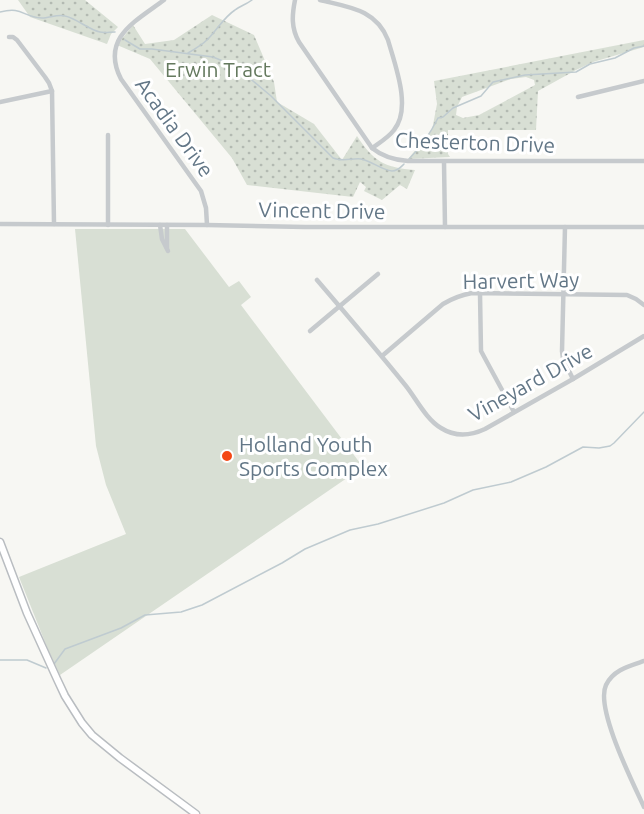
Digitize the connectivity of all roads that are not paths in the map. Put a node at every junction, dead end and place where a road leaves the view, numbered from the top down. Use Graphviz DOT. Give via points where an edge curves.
graph roads {
  1 [pos="164,0"];
  2 [pos="295,0"];
  3 [pos="320,0"];
  4 [pos="334,2"];
  5 [pos="9,37"];
  6 [pos="644,81"];
  7 [pos="52,91"];
  8 [pos="578,96"];
  9 [pos="0,102"];
  10 [pos="108,135"];
  11 [pos="372,148"];
  12 [pos="644,161"];
  13 [pos="444,162"];
  14 [pos="0,224"];
  15 [pos="54,224"];
  16 [pos="108,225"];
  17 [pos="160,225"];
  18 [pos="167,225"];
  19 [pos="207,225"];
  20 [pos="565,227"];
  21 [pos="644,227"];
  22 [pos="446,228"];
  23 [pos="378,274"];
  24 [pos="317,280"];
  25 [pos="480,294"];
  26 [pos="563,294"];
  27 [pos="644,305"];
  28 [pos="339,306"];
  29 [pos="310,331"];
  30 [pos="644,336"];
  31 [pos="382,356"];
  32 [pos="573,379"];
  33 [pos="514,412"];
  34 [pos="0,542"];
  35 [pos="644,661"];
  36 [pos="644,807"];
  37 [pos="196,814"];
  1 -- 19 [label="street, Acadia Drive" via="121,34 115,48 115,64 121,79 201,190"];
  2 -- 11 [label="street, Chesterton Drive" via="295,35"];
  3 -- 4 [label="street"];
  4 -- 11 [label="street" via="376,20 392,52 402,112 394,131"];
  5 -- 7 [label="street" via="17,40"];
  6 -- 8 [label="street"];
  7 -- 9 [label="street"];
  7 -- 15 [label="street"];
  10 -- 16 [label="street"];
  11 -- 13 [label="street, Chesterton Drive" via="396,160"];
  12 -- 13 [label="street, Chesterton Drive"];
  13 -- 22 [label="street"];
  14 -- 15 [label="street, Vincent Drive"];
  15 -- 16 [label="street, Vincent Drive"];
  16 -- 17 [label="street, Vincent Drive"];
  17 -- 18 [label="street, Vincent Drive"];
  17 -- 18 [label="street" via="168,251"];
  18 -- 19 [label="street, Vincent Drive"];
  19 -- 22 [label="street, Vincent Drive"];
  20 -- 21 [label="street, Vincent Drive"];
  20 -- 22 [label="street, Vincent Drive"];
  20 -- 26 [label="street"];
  23 -- 28 [label="street"];
  24 -- 28 [label="street, Vineyard Drive"];
  25 -- 26 [label="street, Harvert Way"];
  25 -- 31 [label="street, Harvert Way" via="454,297"];
  25 -- 33 [label="street" via="481,351"];
  26 -- 27 [label="street, Harvert Way" via="627,295"];
  26 -- 32 [label="street" via="562,351"];
  28 -- 29 [label="street"];
  28 -- 31 [label="street, Vineyard Drive"];
  30 -- 32 [label="street, Vineyard Drive"];
  31 -- 33 [label="street, Vineyard Drive" via="430,420 447,432 475,434"];
  32 -- 33 [label="street, Vineyard Drive"];
  34 -- 37 [label="main road" via="27,613 82,723 120,758"];
  35 -- 36 [label="street" via="614,675 603,695 614,735"];
}
